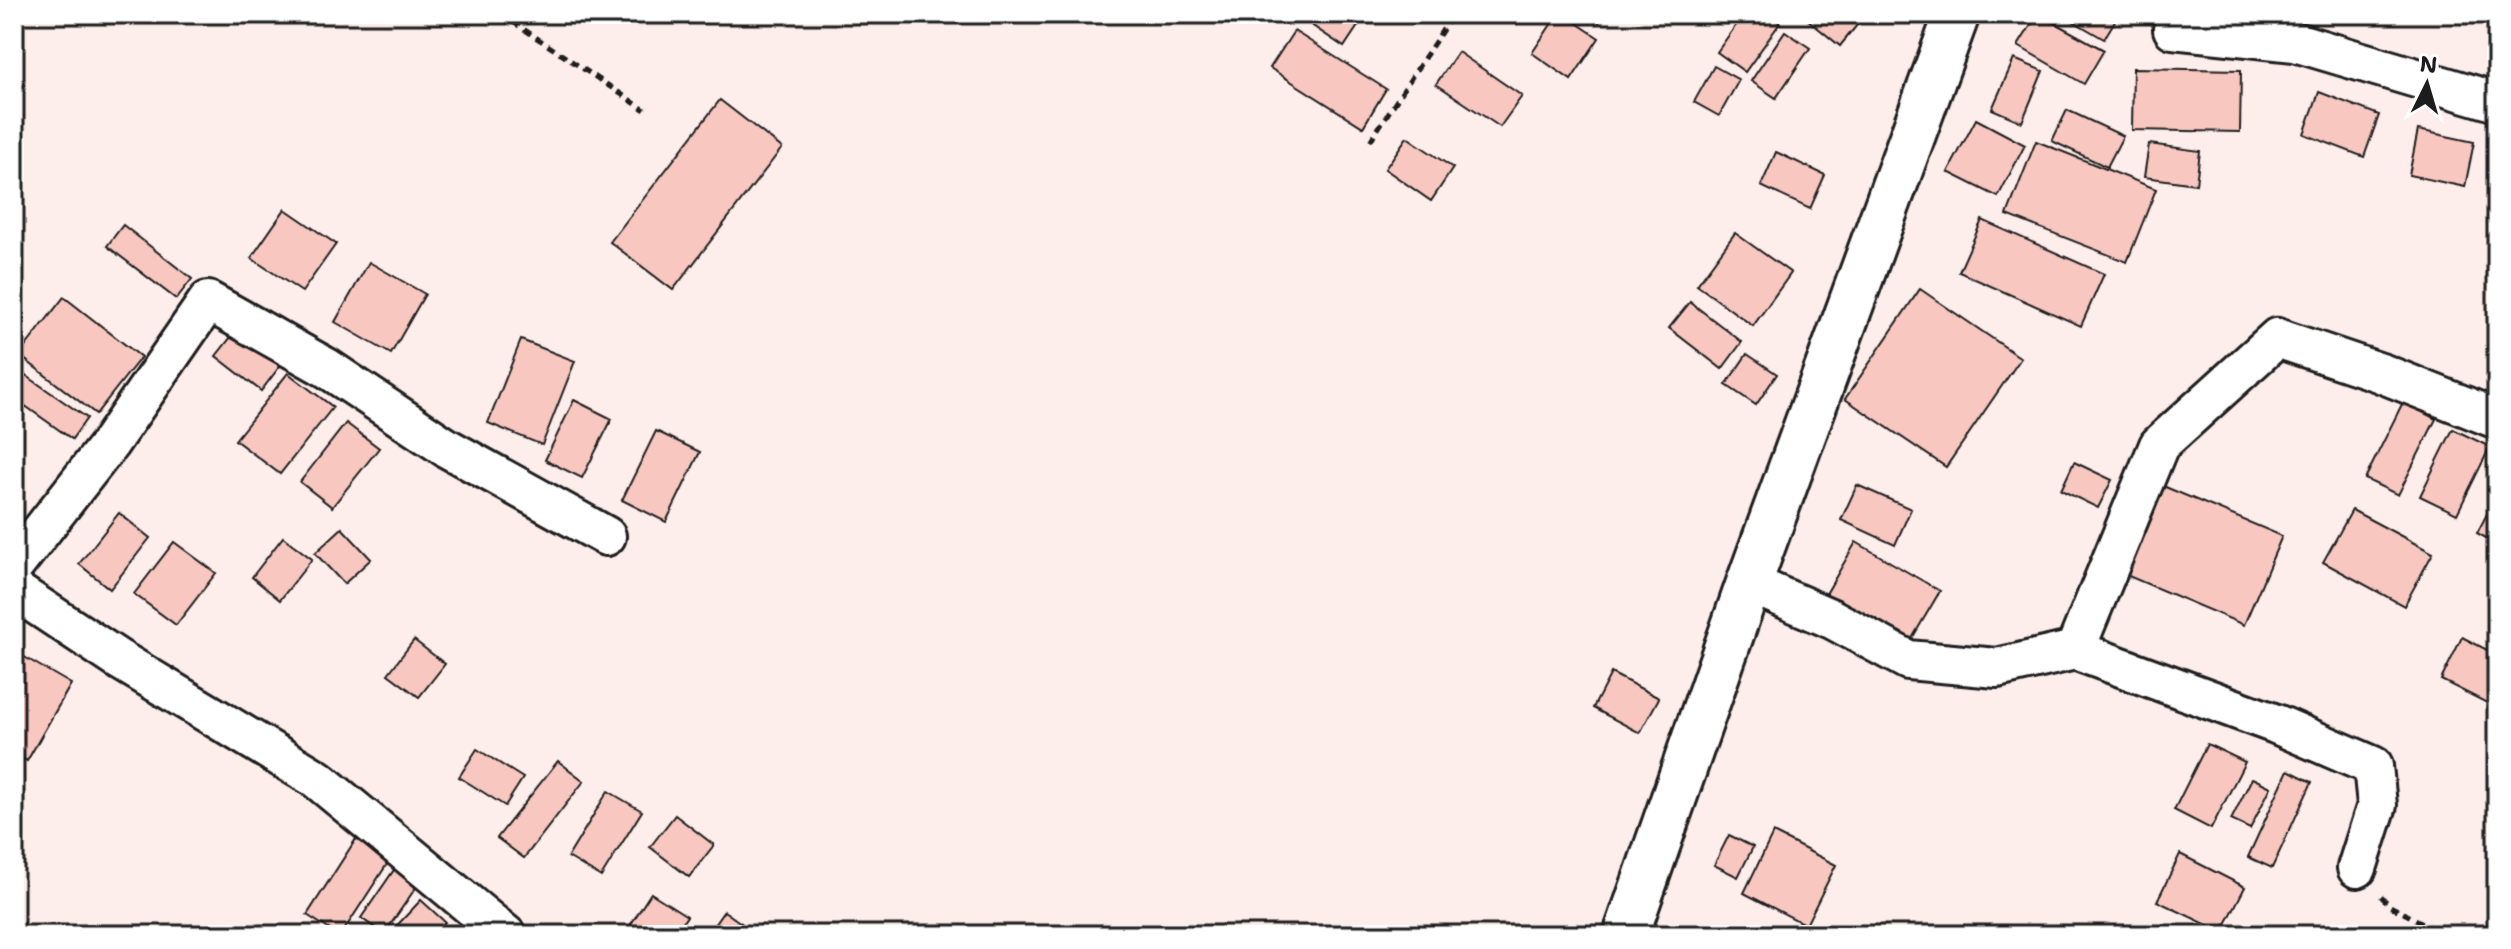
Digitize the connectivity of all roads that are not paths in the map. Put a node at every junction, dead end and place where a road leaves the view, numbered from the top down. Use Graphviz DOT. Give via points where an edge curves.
graph roads {
  1 [pos="1957,14"];
  2 [pos="2173,29"];
  3 [pos="2497,102"];
  4 [pos="2497,419"];
  5 [pos="606,536"];
  6 [pos="14,566"];
  7 [pos="1749,583"];
  8 [pos="14,590"];
  9 [pos="2075,650"];
  10 [pos="2357,868"];
  11 [pos="506,935"];
  12 [pos="1626,935"];
  1 -- 7 [label="street"];
  2 -- 3 [label="street" via="2295,42"];
  4 -- 9 [label="street" via="2277,338 2159,445"];
  5 -- 6 [label="street" via="447,448 327,368 208,301 110,443"];
  7 -- 9 [label="street" via="1908,660 1997,668"];
  7 -- 12 [label="street"];
  8 -- 11 [label="street" via="317,779"];
  9 -- 10 [label="street" via="2373,766 2377,805"];
}
